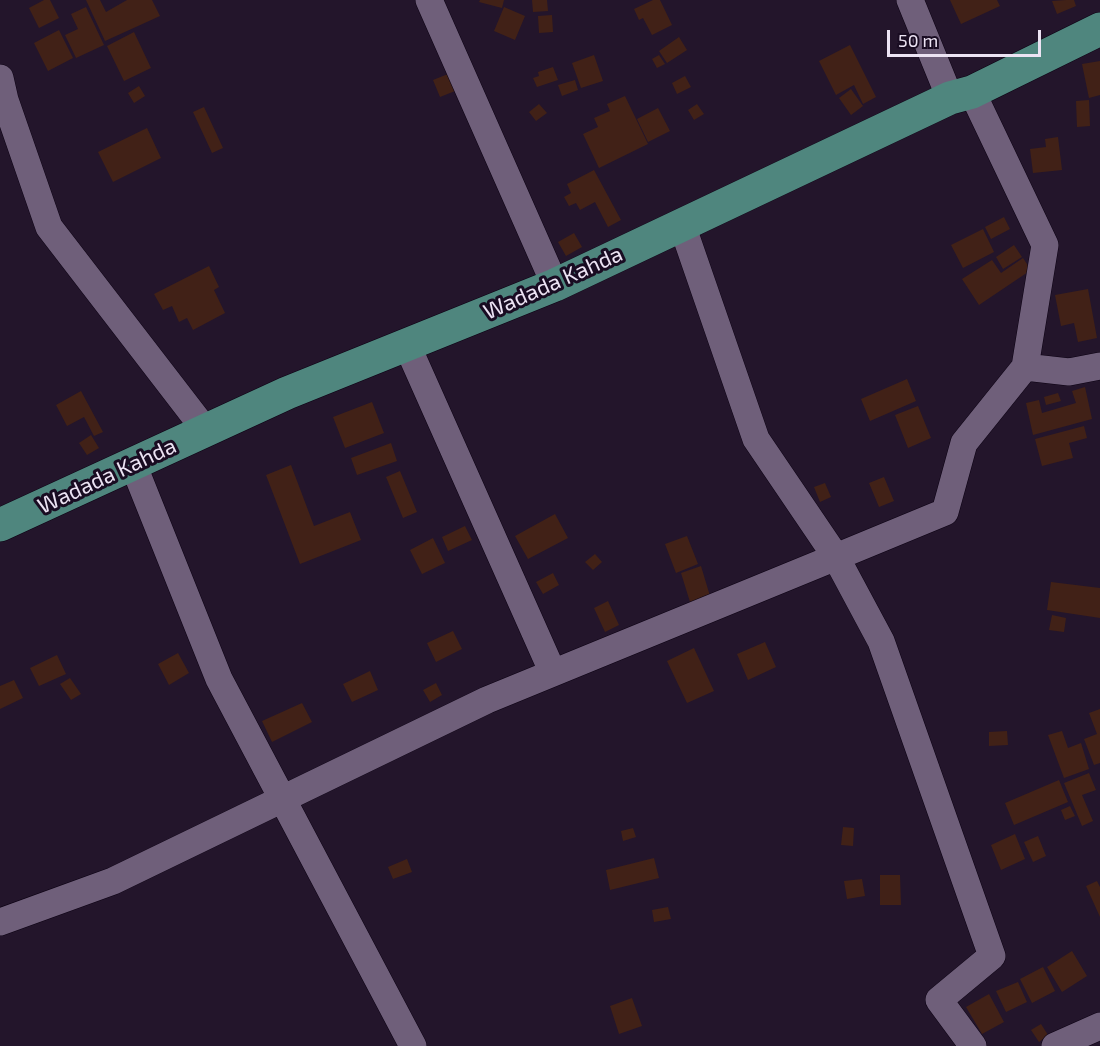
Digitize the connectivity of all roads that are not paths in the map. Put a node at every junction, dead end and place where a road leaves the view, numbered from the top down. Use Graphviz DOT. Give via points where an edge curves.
graph roads {
  1 [pos="429,0"];
  2 [pos="910,0"];
  3 [pos="1100,29"];
  4 [pos="0,78"];
  5 [pos="961,95"];
  6 [pos="682,225"];
  7 [pos="555,285"];
  8 [pos="408,345"];
  9 [pos="1100,366"];
  10 [pos="1025,367"];
  11 [pos="206,431"];
  12 [pos="133,464"];
  13 [pos="0,525"];
  14 [pos="837,557"];
  15 [pos="553,673"];
  16 [pos="280,798"];
  17 [pos="0,922"];
  18 [pos="1100,1026"];
  19 [pos="413,1046"];
  20 [pos="973,1046"];
  21 [pos="1055,1046"];
  1 -- 7 [label="street"];
  2 -- 5 [label="street"];
  3 -- 5 [label="main road, Wadada Kahda"];
  4 -- 11 [label="street" via="49,227"];
  5 -- 6 [label="main road, Wadada Kahda"];
  5 -- 10 [label="street" via="1046,245"];
  6 -- 7 [label="main road, Wadada Kahda"];
  6 -- 14 [label="street" via="756,439"];
  7 -- 8 [label="main road, Wadada Kahda"];
  8 -- 11 [label="main road, Wadada Kahda" via="287,393"];
  8 -- 15 [label="street"];
  9 -- 10 [label="street" via="1069,372"];
  10 -- 14 [label="street" via="964,443 945,512"];
  11 -- 12 [label="main road, Wadada Kahda"];
  12 -- 13 [label="main road, Wadada Kahda"];
  12 -- 16 [label="street" via="219,679"];
  14 -- 15 [label="street"];
  14 -- 20 [label="street" via="881,641 992,956 939,1000"];
  15 -- 16 [label="street"];
  16 -- 17 [label="street" via="113,881"];
  16 -- 19 [label="street"];
  18 -- 21 [label="street"];
}
